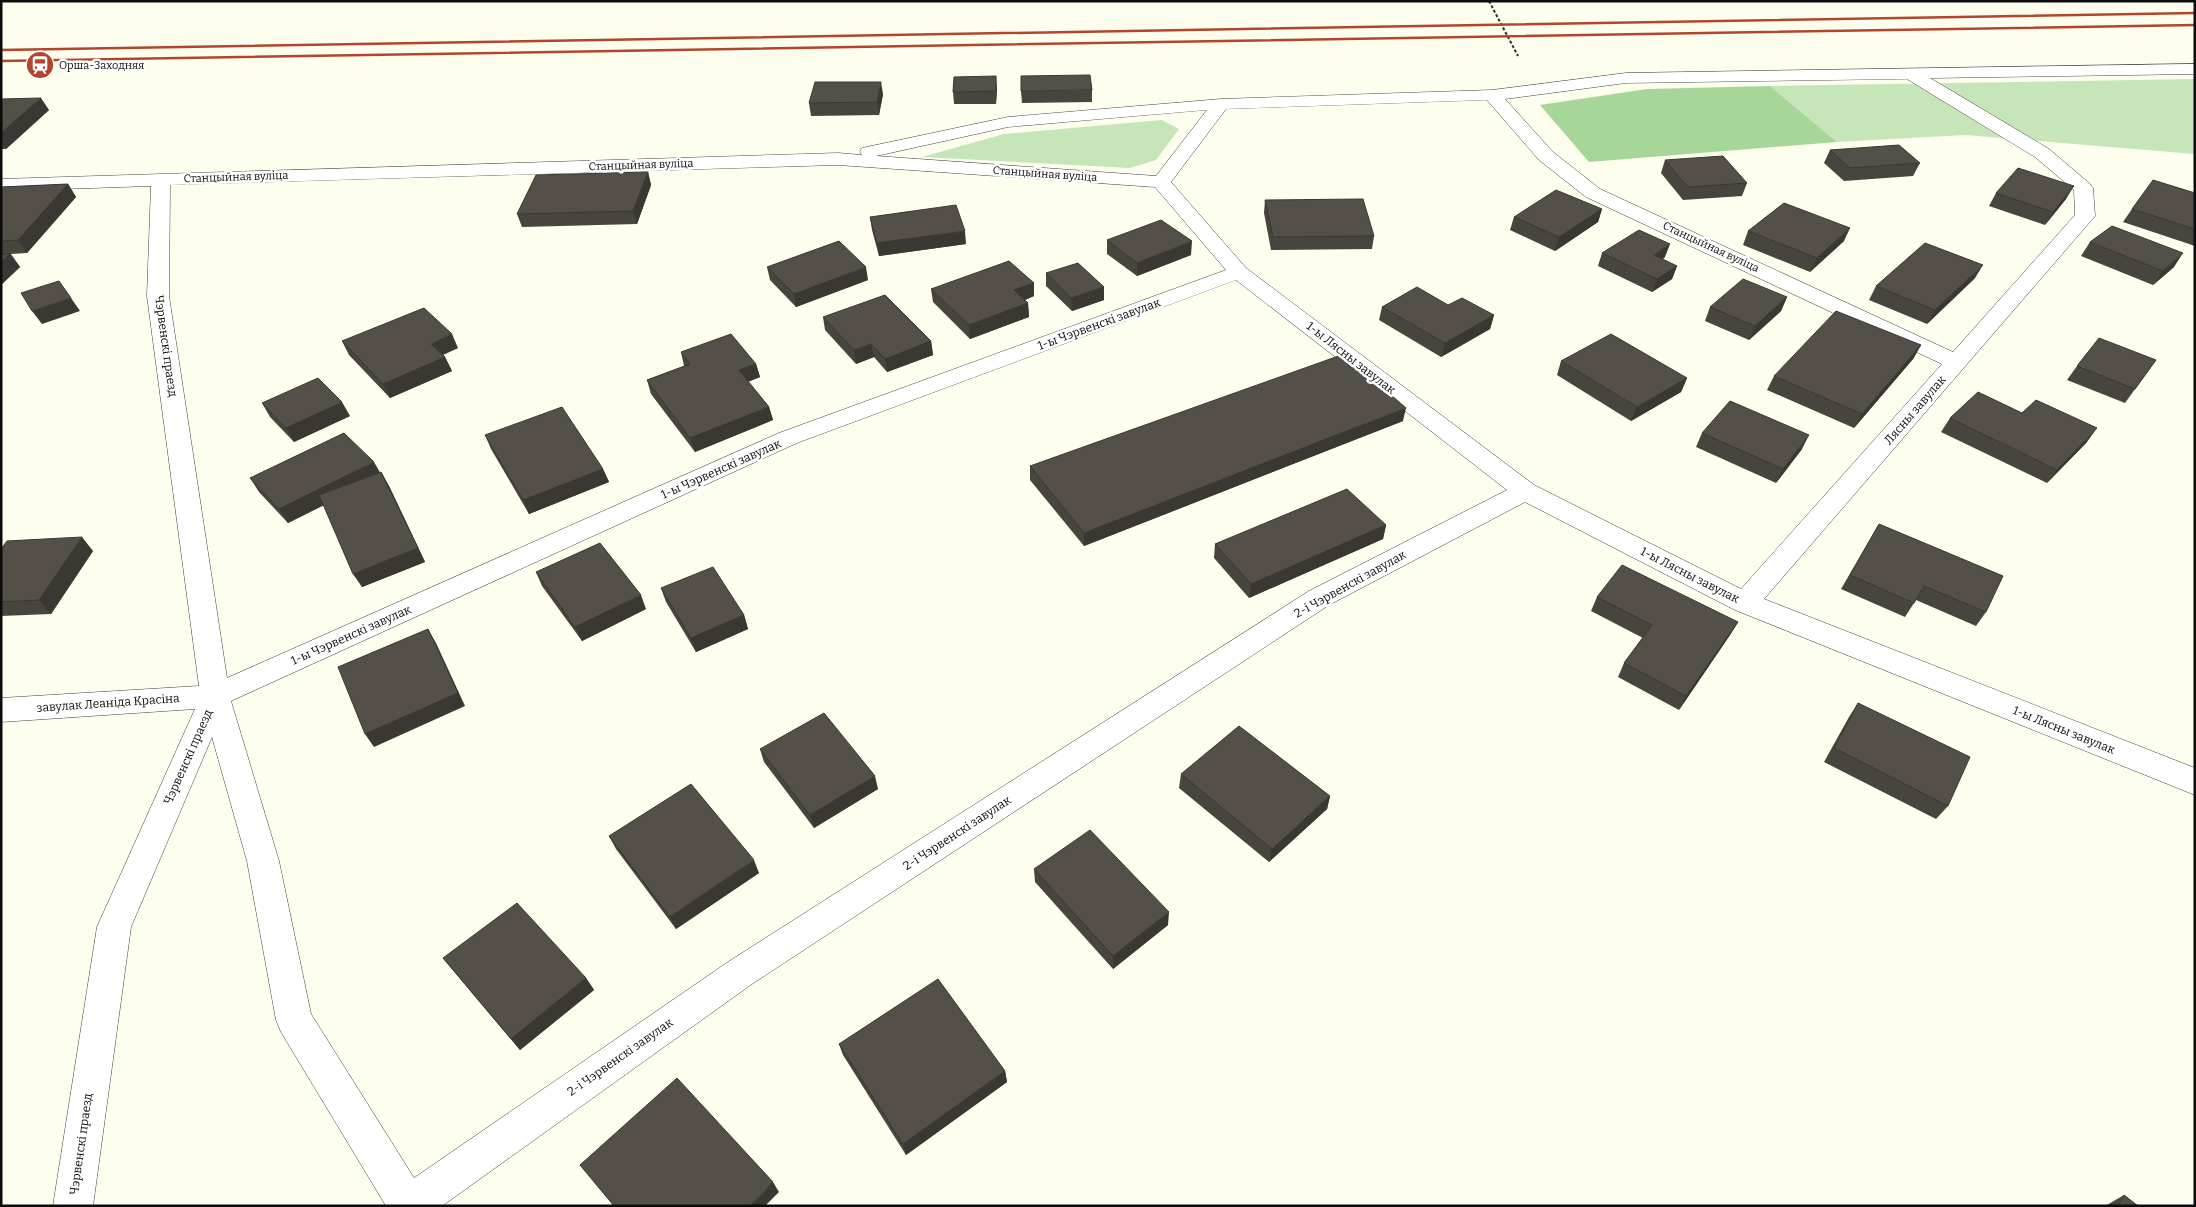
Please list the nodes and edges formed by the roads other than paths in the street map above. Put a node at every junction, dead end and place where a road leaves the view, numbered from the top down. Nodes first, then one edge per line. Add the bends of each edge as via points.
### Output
1 (2195, 69) edge
2 (1911, 74) junction
3 (1492, 95) junction
4 (1221, 104) junction
5 (838, 159) junction
6 (161, 180) junction
7 (1161, 182) junction
8 (1, 185) edge
9 (1239, 272) junction
10 (1956, 362) junction
11 (1524, 491) junction
12 (1745, 603) junction
13 (215, 696) junction
14 (1, 710) edge
15 (2195, 782) edge
16 (73, 1206) edge
17 (409, 1206) edge

1 - 2 street
2 - 3 street via 1626,78
2 - 10 street, Лясны завулак via 2042,153 2083,188 2084,216
3 - 4 street
3 - 10 street, Станцыйная вуліца via 1546,156 1593,193
4 - 5 street via 1008,122
4 - 7 street
5 - 6 street, Станцыйная вуліца
5 - 7 street, Станцыйная вуліца
6 - 8 street, Станцыйная вуліца
6 - 13 street, Чэрвенскі праезд via 158,296
7 - 9 street
9 - 11 street, 1-ы Лясны завулак
9 - 13 street, 1-ы Чэрвенскі завулак via 788,438
10 - 12 street, Лясны завулак
11 - 12 street, 1-ы Лясны завулак
11 - 17 street, 2-і Чэрвенскі завулак via 1318,598 740,973
12 - 15 street, 1-ы Лясны завулак
13 - 14 street, завулак Леаніда Красіна
13 - 16 street, Чэрвенскі праезд via 114,927
13 - 17 street via 263,861 294,1020

